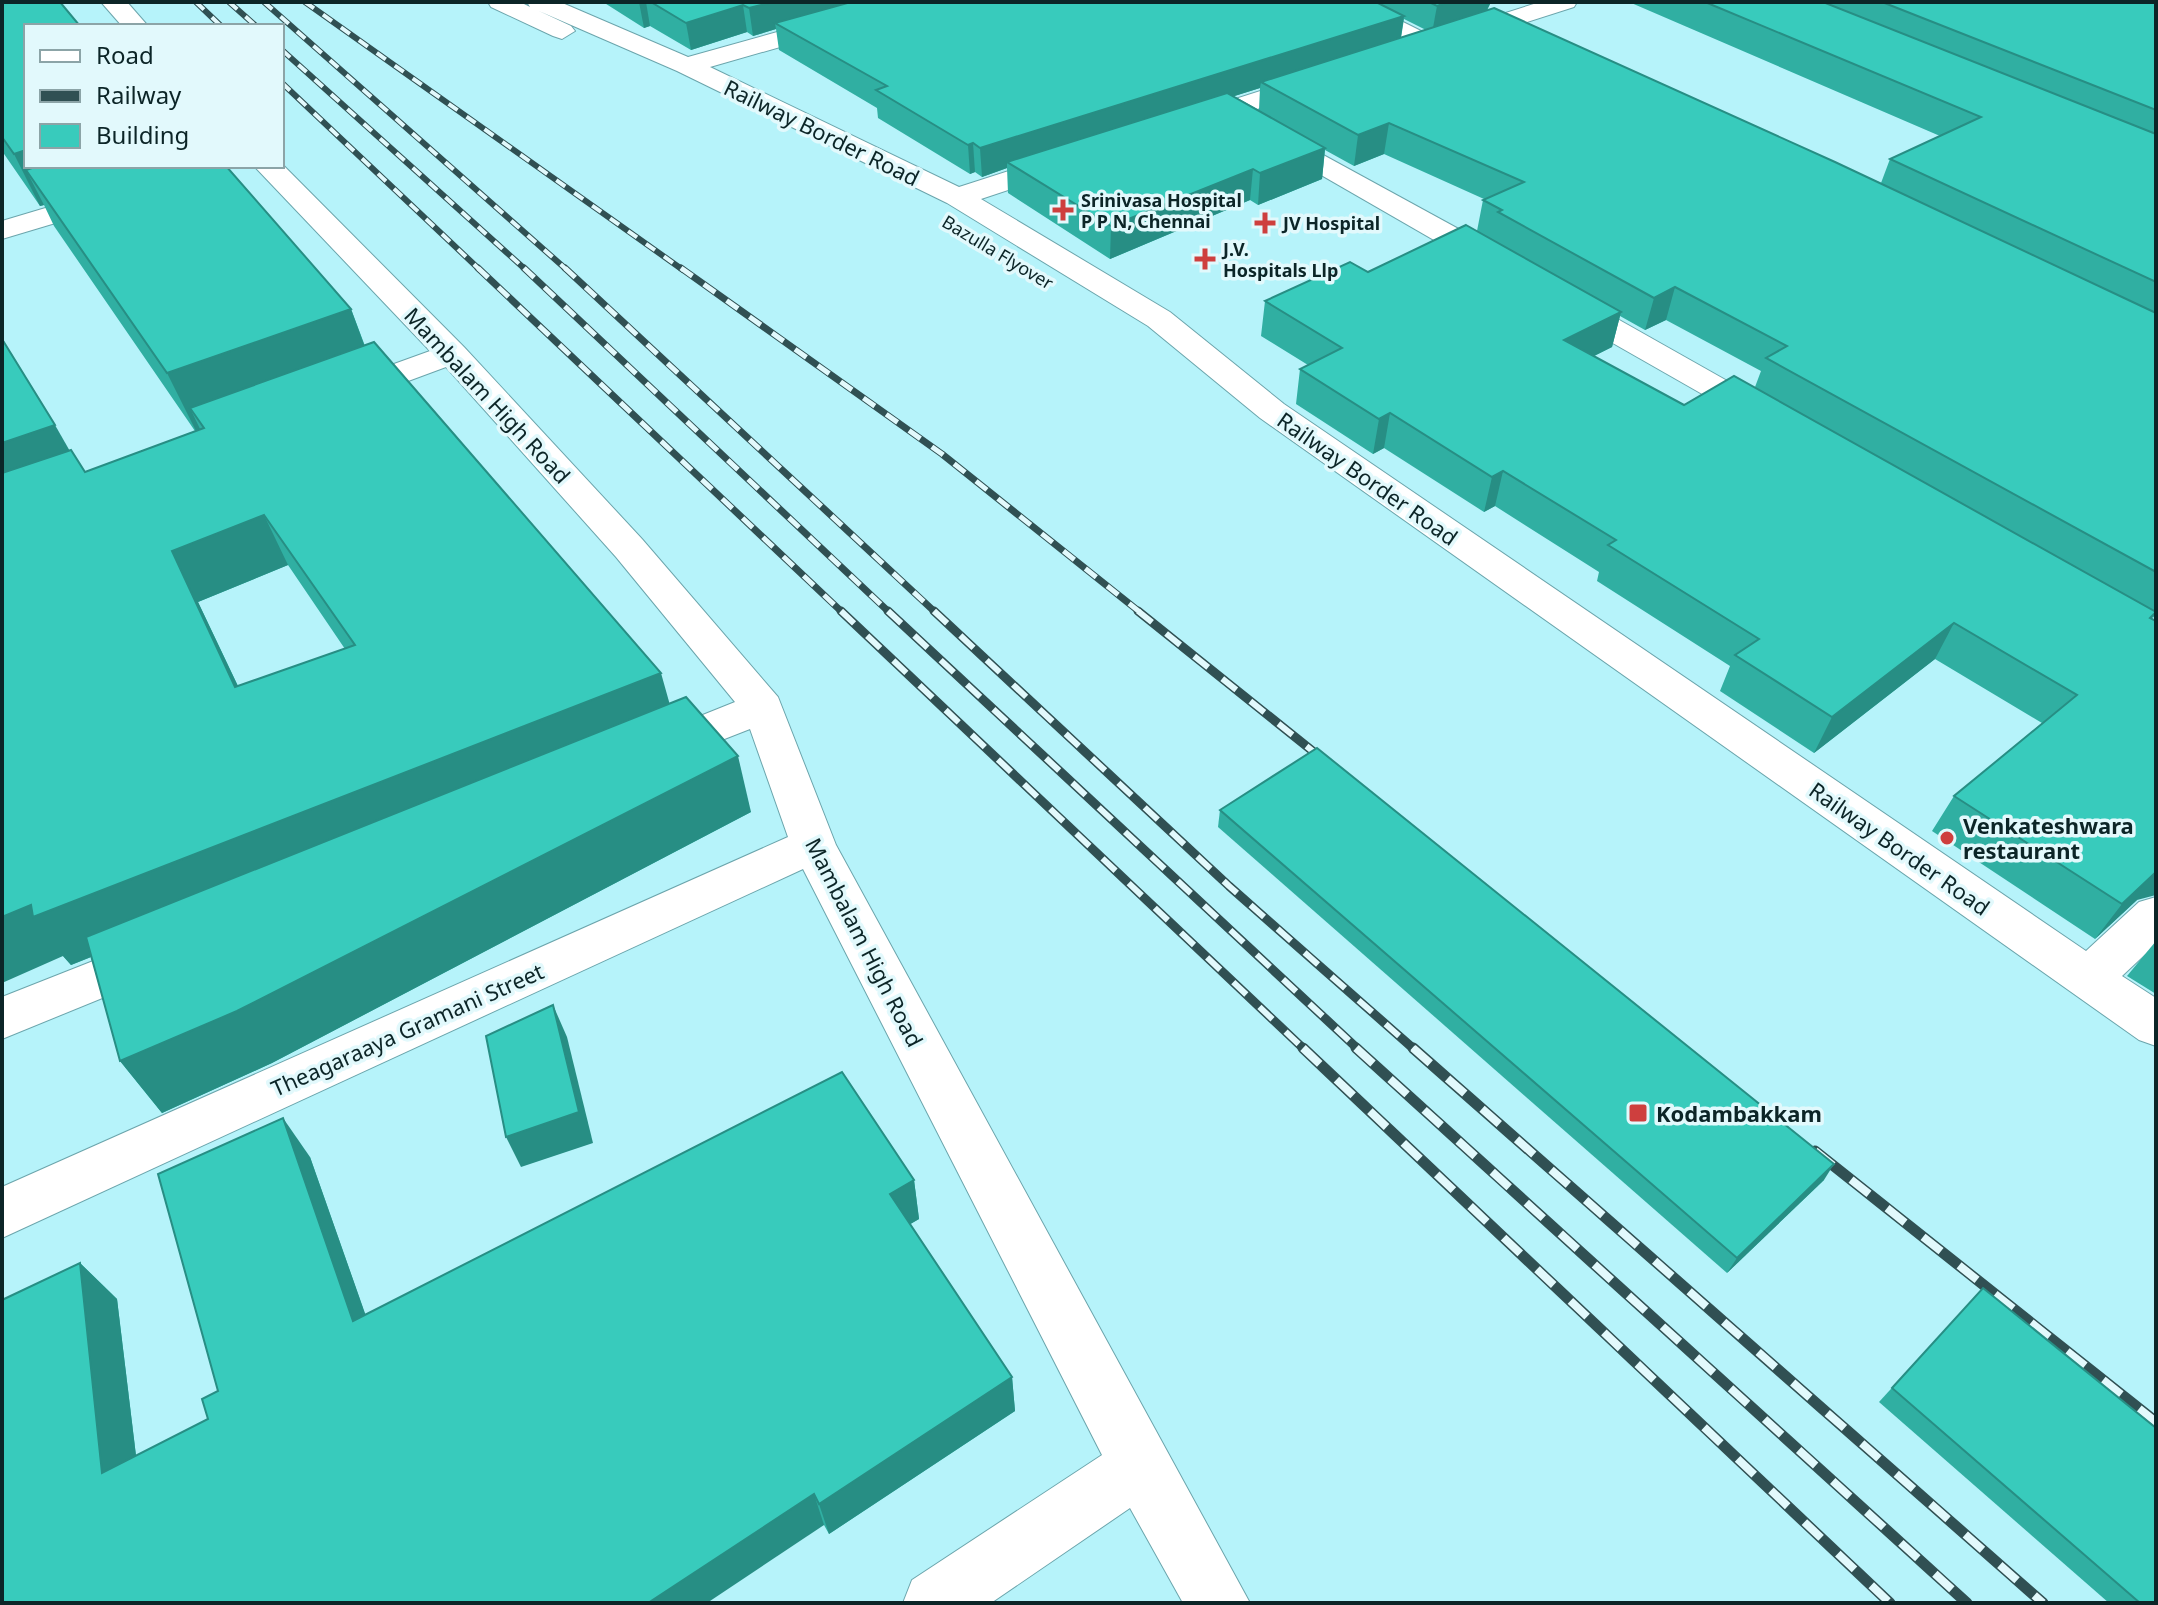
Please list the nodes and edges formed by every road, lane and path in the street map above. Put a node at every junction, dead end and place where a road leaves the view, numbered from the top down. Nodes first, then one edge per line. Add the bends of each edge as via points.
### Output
1 (113, 2) edge
2 (500, 2) edge
3 (539, 2) edge
4 (911, 2) edge
5 (1344, 2) edge
6 (1565, 2) edge
7 (1502, 23) junction
8 (134, 24) edge
9 (1530, 37) edge
10 (1428, 44) junction
11 (1400, 54) edge
12 (686, 66) junction
13 (1343, 72) edge
14 (1228, 110) junction
15 (1168, 129) edge
16 (1093, 153) edge
17 (209, 168) edge
18 (270, 168) edge
19 (957, 197) junction
20 (2, 230) edge
21 (452, 354) junction
22 (317, 404) edge
23 (1272, 411) junction
24 (1796, 434) edge
25 (763, 707) junction
26 (617, 767) edge
27 (813, 845) junction
28 (2156, 915) edge
29 (192, 940) edge
30 (2088, 978) junction
31 (2, 1018) edge
32 (2156, 1025) edge
33 (2, 1213) edge
34 (1140, 1466) junction
35 (935, 1603) edge
36 (1218, 1603) edge

1 - 8 street
2 - 23 street, Bazulla Flyover via 686,95 870,176
3 - 12 street, Railway Border Road
4 - 12 street
5 - 10 street
6 - 7 street
7 - 9 street
7 - 10 street
10 - 11 street
12 - 19 street, Railway Border Road
13 - 14 street
14 - 15 street
14 - 24 street
16 - 19 street
17 - 20 street
18 - 21 street, Mambalam High Road
19 - 23 street, Railway Border Road via 1159,319
21 - 22 street
21 - 25 street, Mambalam High Road via 629,548
23 - 30 street, Railway Border Road
25 - 26 street
25 - 27 street, Mambalam High Road
27 - 33 street, Theagaraaya Gramani Street
27 - 34 street, Mambalam High Road
28 - 30 street
29 - 31 street
30 - 32 street, Railway Border Road
34 - 35 street
34 - 36 street, Mambalam High Road

